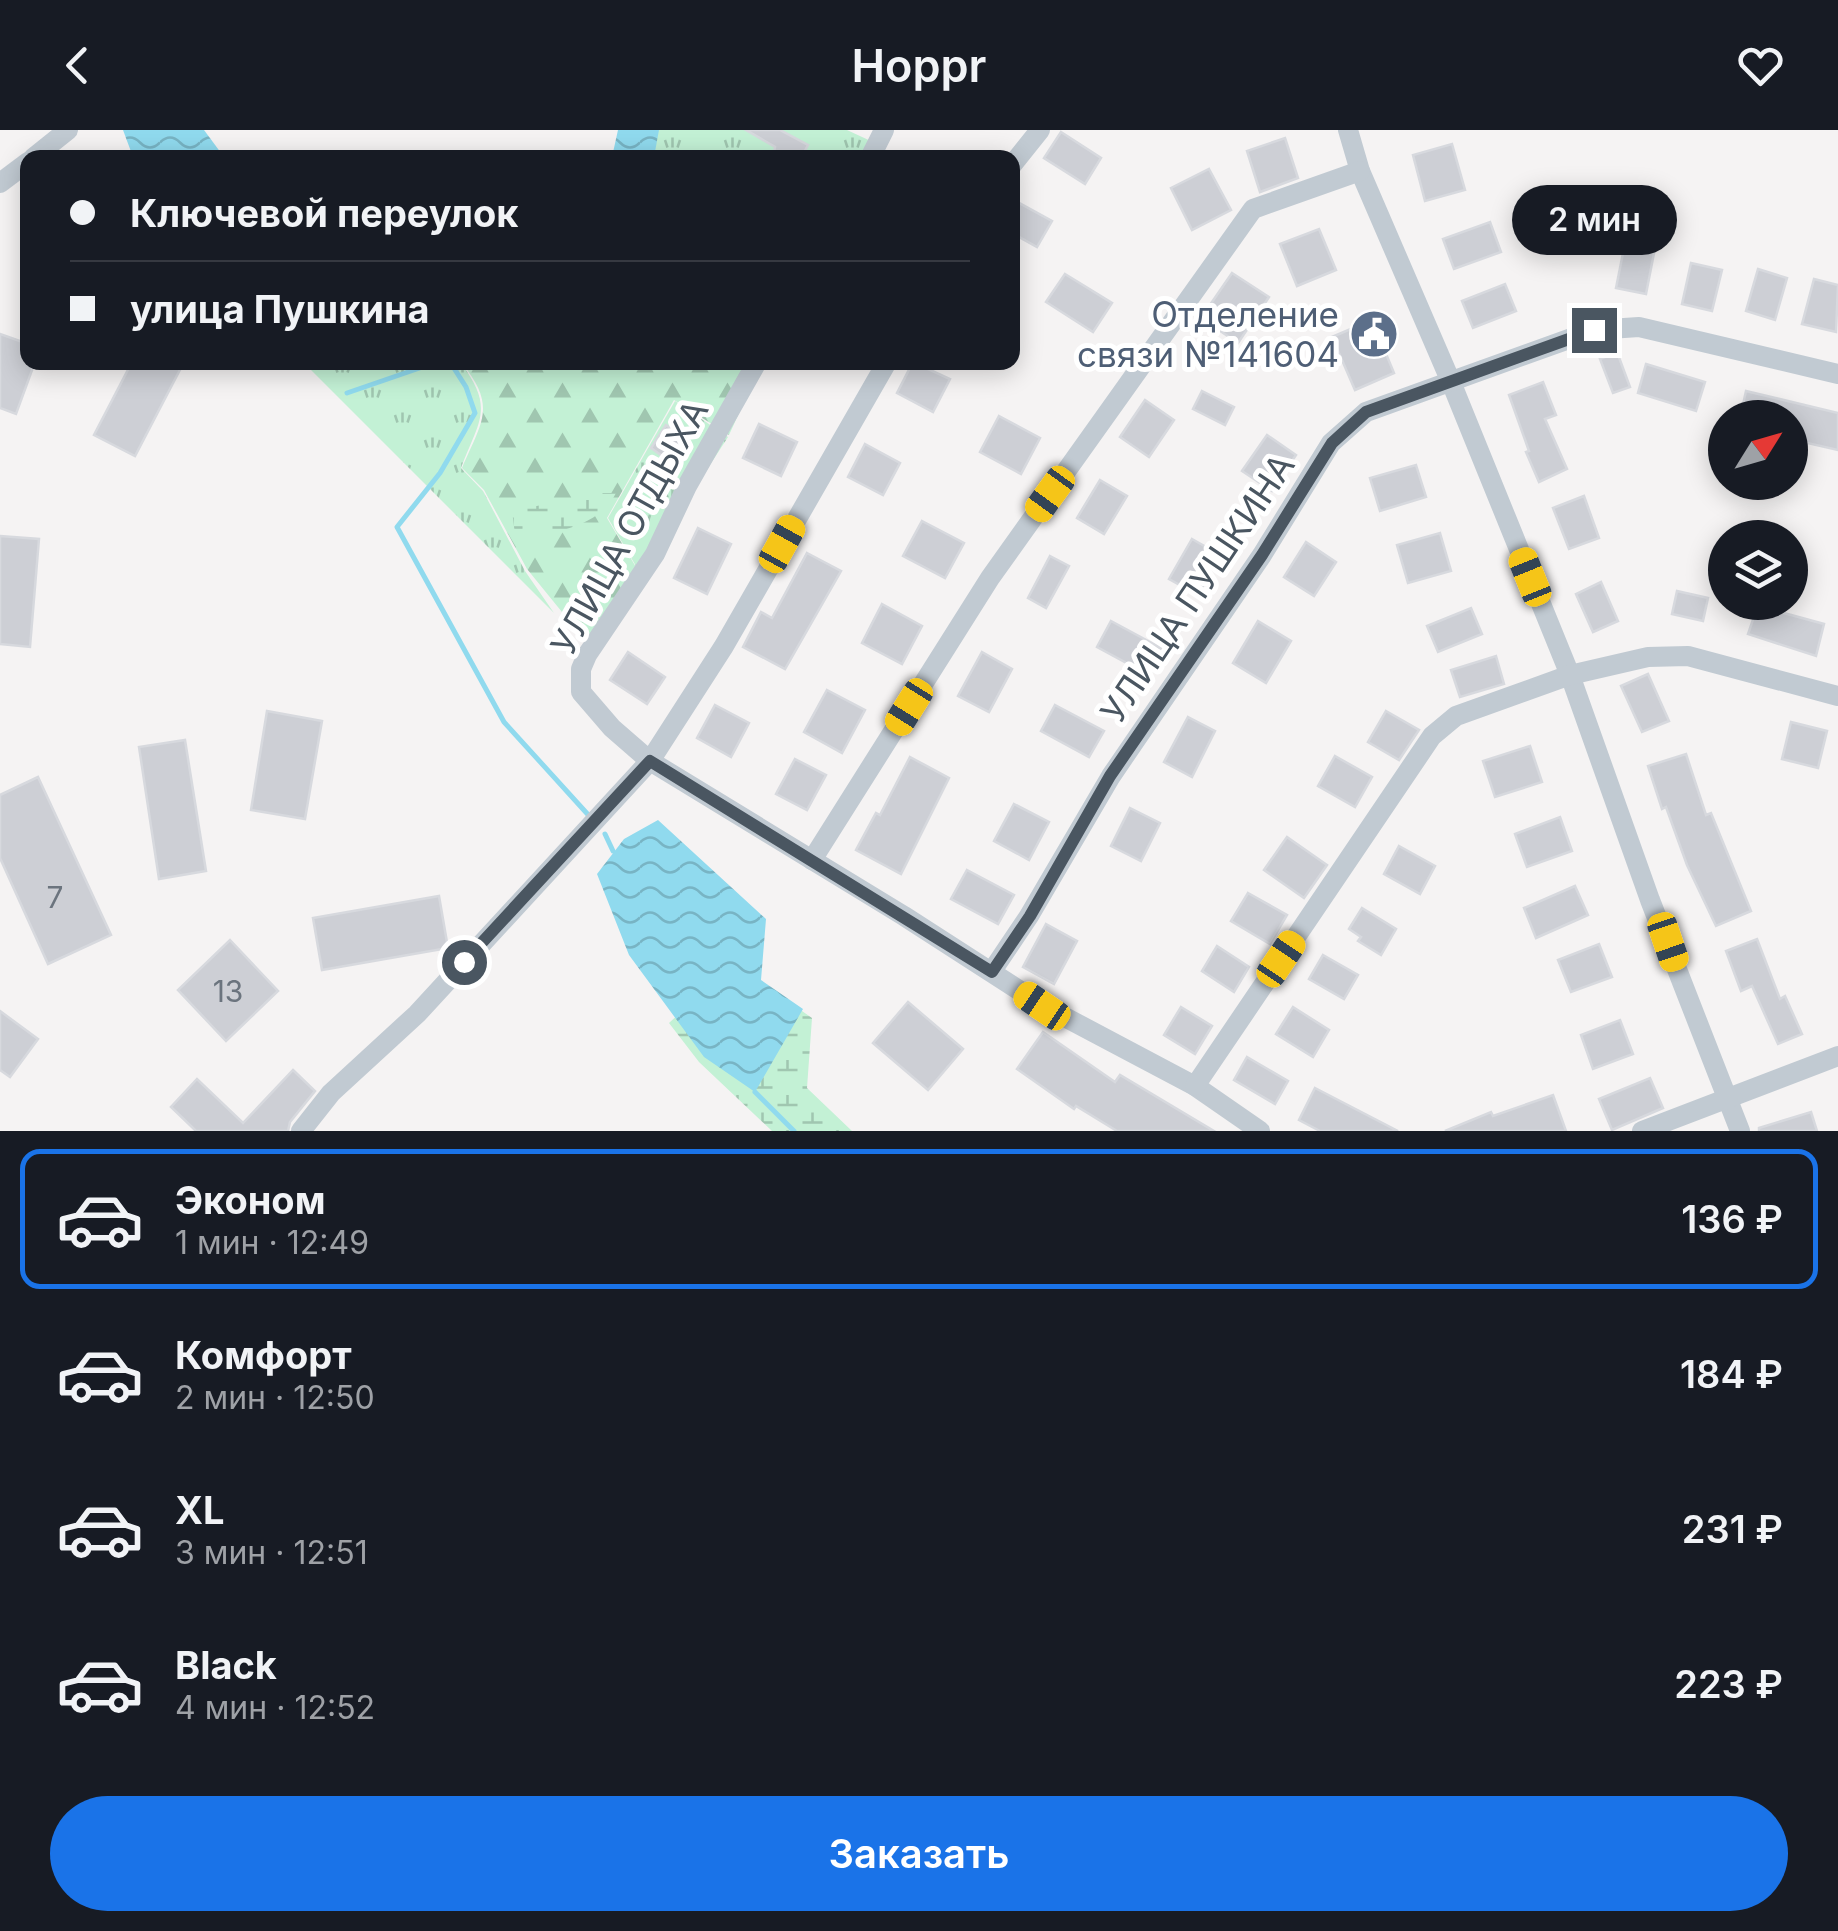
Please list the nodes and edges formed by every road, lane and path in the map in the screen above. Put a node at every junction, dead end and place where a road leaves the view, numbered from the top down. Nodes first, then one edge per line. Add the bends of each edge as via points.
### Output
1 (68, 130) edge
2 (1040, 130) edge
3 (1348, 130) edge
4 (43, 150) edge
5 (1020, 155) edge
6 (20, 168) edge
7 (1360, 172) junction
8 (0, 184) edge
9 (752, 370) edge
10 (882, 370) edge
11 (1838, 374) edge
12 (1451, 382) junction
13 (1570, 675) junction
14 (1838, 696) edge
15 (650, 761) junction
16 (812, 860) junction
17 (992, 972) junction
18 (1838, 1056) edge
19 (1195, 1086) junction
20 (1726, 1098) junction
21 (301, 1131) edge
22 (1260, 1131) edge
23 (1642, 1131) edge
24 (1740, 1131) edge

1 - 4 street
2 - 5 street
3 - 7 street
6 - 8 street
7 - 12 street
7 - 16 street via 1252,210 990,578
9 - 15 street, УЛИЦА ОТДЫХА via 655,554 580,669 582,692
10 - 15 street
11 - 12 street, УЛИЦА ПУШКИНА via 1639,327 1594,330
12 - 13 street
12 - 17 street, УЛИЦА ПУШКИНА via 1366,412 1332,443 1110,776
13 - 14 street via 1688,656
13 - 19 street via 1456,716 1432,736
13 - 20 street
15 - 16 street, УЛИЦА ОТДЫХА
15 - 21 street
16 - 17 street, УЛИЦА ОТДЫХА
17 - 19 street, УЛИЦА ОТДЫХА via 1076,1026
18 - 20 street
19 - 22 street, УЛИЦА ОТДЫХА
20 - 23 street
20 - 24 street

